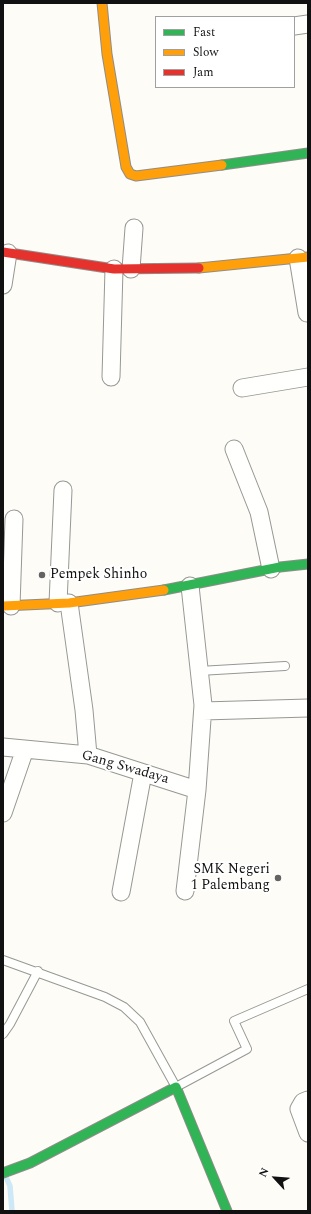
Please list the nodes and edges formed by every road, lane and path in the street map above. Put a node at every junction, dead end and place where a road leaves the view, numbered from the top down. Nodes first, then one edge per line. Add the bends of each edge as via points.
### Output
1 (102, 3) edge
2 (308, 24) edge
3 (295, 26) edge
4 (308, 153) edge
5 (134, 228) dead end
6 (6, 253) edge
7 (303, 257) edge
8 (122, 269) junction
9 (3, 285) edge
10 (307, 313) dead end
11 (111, 377) dead end
12 (308, 377) edge
13 (242, 388) dead end
14 (234, 449) dead end
15 (63, 490) dead end
16 (14, 519) dead end
17 (308, 564) edge
18 (271, 569) junction
19 (190, 586) junction
20 (64, 603) junction
21 (7, 606) edge
22 (285, 666) dead end
23 (199, 671) junction
24 (308, 708) edge
25 (203, 711) junction
26 (3, 747) edge
27 (25, 749) junction
28 (88, 755) junction
29 (143, 772) junction
30 (197, 790) junction
31 (3, 814) edge
32 (185, 891) dead end
33 (121, 892) dead end
34 (3, 960) edge
35 (38, 971) junction
36 (308, 989) edge
37 (3, 1034) edge
38 (176, 1087) junction
39 (308, 1100) edge
40 (308, 1133) edge
41 (3, 1173) edge
42 (227, 1211) edge

1 - 4 street via 107,54 126,167 130,174 136,176
2 - 3 street
5 - 8 street
6 - 8 street
6 - 9 street
7 - 8 street via 210,268
7 - 10 street
8 - 11 street
12 - 13 street
14 - 18 street via 259,512
15 - 20 street
16 - 21 street
17 - 18 street
18 - 19 street
19 - 20 street
19 - 23 street
20 - 21 street
20 - 28 street via 84,710
22 - 23 lane
23 - 25 street
24 - 25 street
25 - 30 street
26 - 27 street, Gang Swadaya
27 - 28 street, Gang Swadaya
27 - 31 street
28 - 29 street, Gang Swadaya
29 - 30 street, Gang Swadaya
29 - 33 street
30 - 32 street
34 - 35 lane
35 - 37 lane
35 - 38 lane via 124,1007 140,1022
36 - 38 lane via 234,1021 247,1049
38 - 41 street
38 - 42 street
39 - 40 street via 303,1102 300,1110

